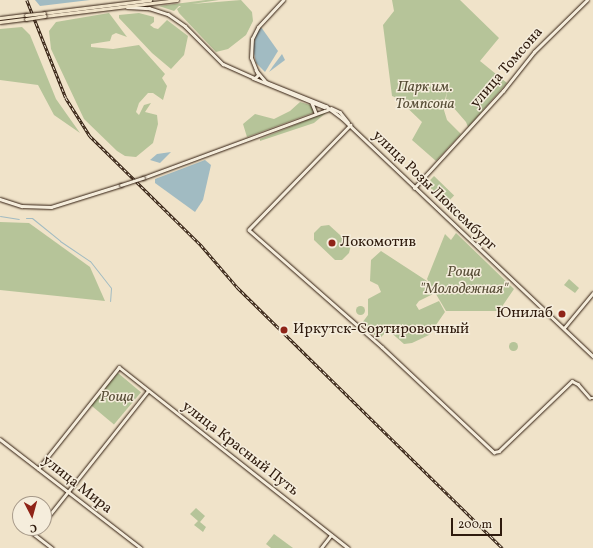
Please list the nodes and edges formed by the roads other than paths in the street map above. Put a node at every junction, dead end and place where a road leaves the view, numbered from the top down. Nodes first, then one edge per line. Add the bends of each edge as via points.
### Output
1 (150, 0) edge
2 (177, 0) edge
3 (283, 0) edge
4 (587, 0) edge
5 (117, 7) junction
6 (44, 15) junction
7 (26, 17) junction
8 (0, 18) edge
9 (0, 22) edge
10 (256, 70) junction
11 (251, 77) junction
12 (273, 86) junction
13 (300, 96) junction
14 (312, 103) junction
15 (330, 108) junction
16 (316, 114) junction
17 (351, 126) junction
18 (414, 188) junction
19 (0, 199) edge
20 (593, 293) edge
21 (564, 328) junction
22 (593, 356) edge
23 (148, 390) junction
24 (593, 398) edge
25 (0, 439) edge
26 (38, 469) junction
27 (68, 491) junction
28 (52, 512) edge
29 (331, 535) junction
30 (37, 536) edge
31 (52, 548) edge
32 (141, 548) edge
33 (320, 548) edge
34 (348, 548) edge

1 - 6 main road
2 - 5 main road
3 - 10 street via 258,27 252,39 250,52
4 - 18 street, улица Томсона via 534,52 494,101
5 - 6 main road
5 - 11 street, улица Розы Люксембург via 150,8 168,14 185,26 223,64
6 - 7 main road, bridge
7 - 8 main road
7 - 9 main road
10 - 11 street via 257,77
10 - 12 street, улица Розы Люксембург via 264,81
11 - 12 street, улица Розы Люксембург
12 - 13 street, улица Розы Люксембург
13 - 14 street, улица Розы Люксембург
13 - 15 street, улица Розы Люксембург
14 - 15 street, улица Розы Люксембург
14 - 16 street
15 - 16 street
15 - 17 street, улица Розы Люксембург
16 - 19 street, bridge via 143,178 51,207 22,206
17 - 18 street, улица Розы Люксембург
17 - 24 street via 249,230 497,453 572,381
18 - 21 street, улица Розы Люксембург
20 - 21 street
21 - 22 street, улица Розы Люксембург
23 - 26 street, улица Красный Путь via 119,367
23 - 27 street
23 - 29 street, улица Красный Путь
25 - 26 street, улица Мира
26 - 27 street, улица Мира
27 - 28 street
27 - 32 street, улица Мира
29 - 33 street
29 - 34 street, улица Красный Путь
30 - 31 street

